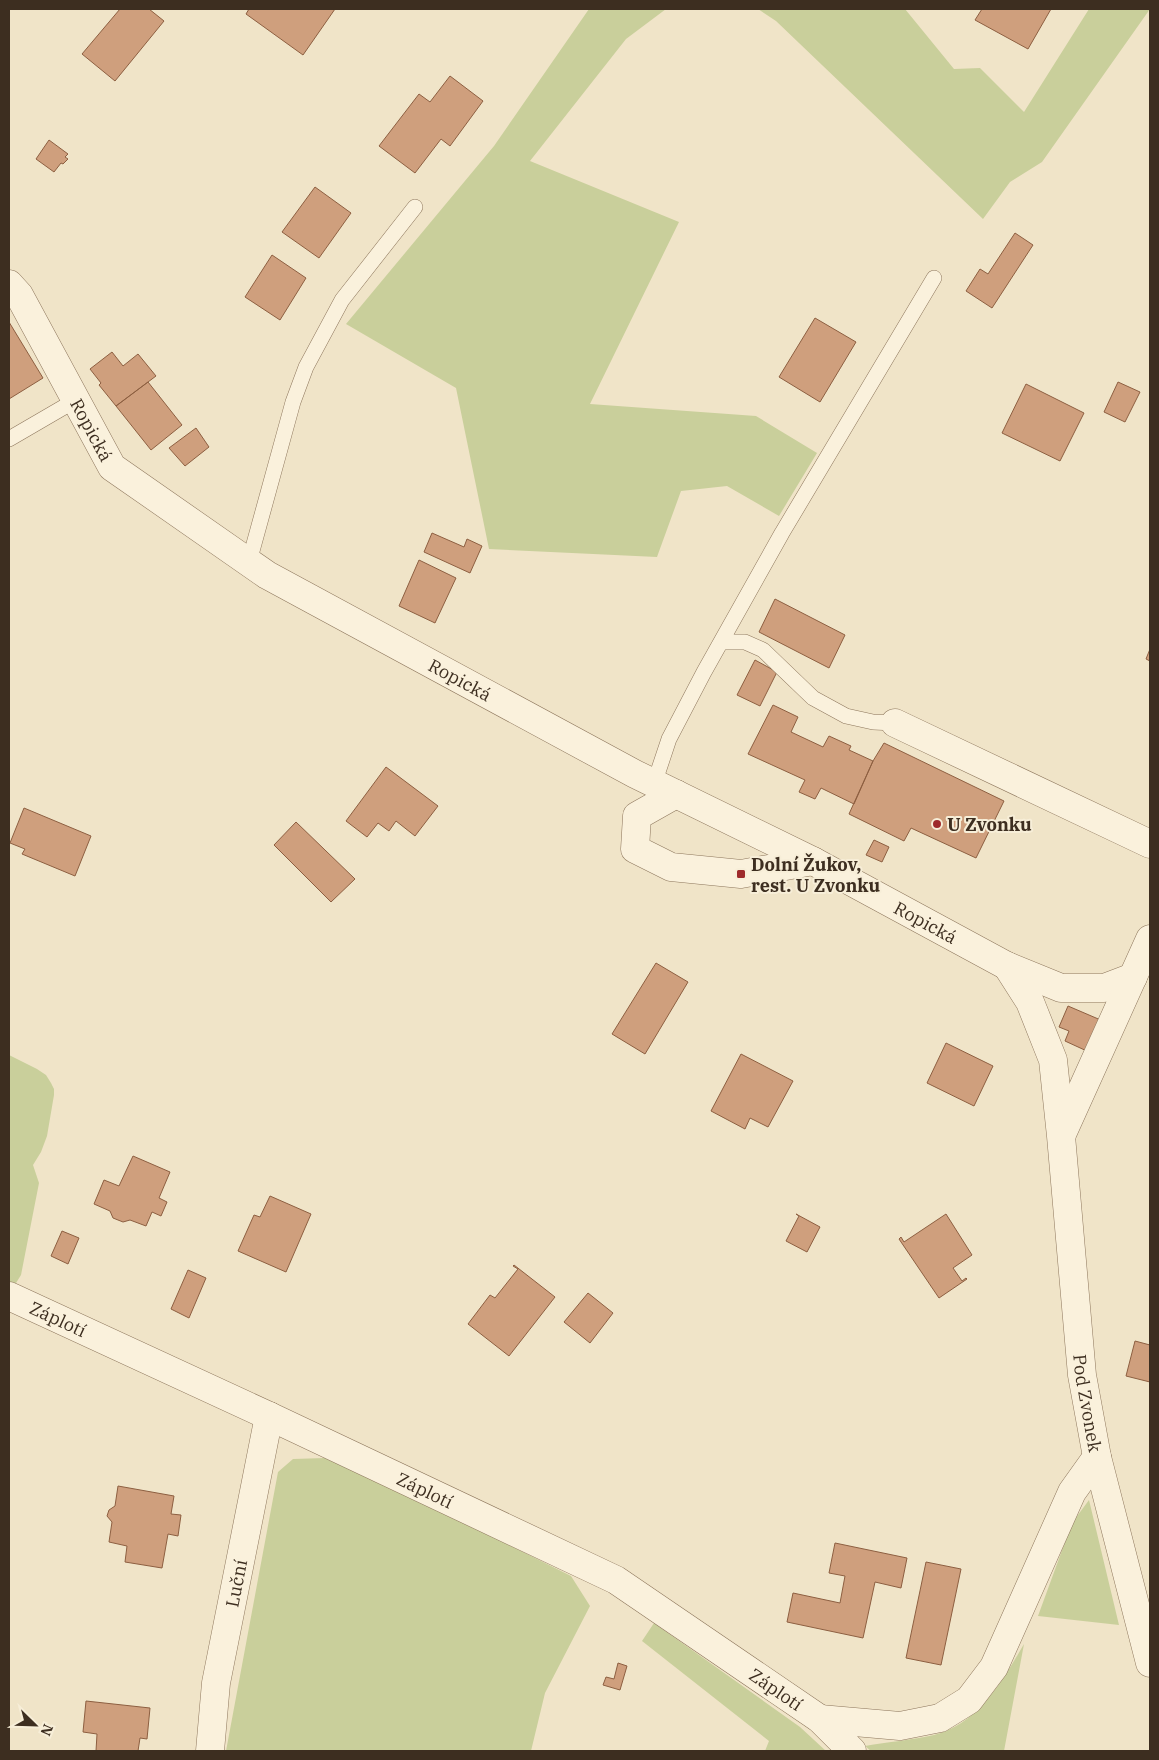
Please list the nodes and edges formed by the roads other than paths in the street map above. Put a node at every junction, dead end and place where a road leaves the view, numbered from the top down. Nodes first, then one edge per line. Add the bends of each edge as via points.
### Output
1 (414, 207) dead end
2 (934, 278) dead end
3 (9, 284) edge
4 (76, 400) junction
5 (9, 440) edge
6 (249, 562) junction
7 (721, 642) junction
8 (895, 723) joint
9 (665, 789) junction
10 (1150, 844) edge
11 (813, 861) junction
12 (1150, 939) edge
13 (1007, 966) junction
14 (1133, 977) junction
15 (1061, 1136) junction
16 (9, 1296) edge
17 (269, 1416) junction
18 (1097, 1457) junction
19 (1150, 1663) edge
20 (820, 1720) junction
21 (210, 1751) edge
22 (852, 1751) edge

1 - 6 lane via 342,300 306,367 293,402
2 - 7 lane via 782,532
3 - 4 street, Ropická via 19,295
4 - 5 lane
4 - 6 street, Ropická via 112,467
6 - 9 street, Ropická via 267,575
7 - 8 lane via 744,642 763,650 813,698 846,716
7 - 9 lane via 669,739
8 - 10 street
9 - 11 street, Ropická
9 - 11 street via 637,816 635,849 671,867 741,874
11 - 13 street, Ropická
12 - 14 street, Pod Zvonek
13 - 14 street via 1061,988 1104,988
13 - 15 street, Pod Zvonek via 1030,1002 1053,1060
14 - 15 street, Pod Zvonek
15 - 18 street, Pod Zvonek via 1082,1375
16 - 17 street, Záplotí
17 - 20 street, Záplotí via 616,1580
17 - 21 street, Luční via 216,1683
18 - 19 street, Pod Zvonek
18 - 20 street, Záplotí via 1072,1492 994,1667 968,1700 940,1718 900,1726
20 - 22 street, Záplotí

